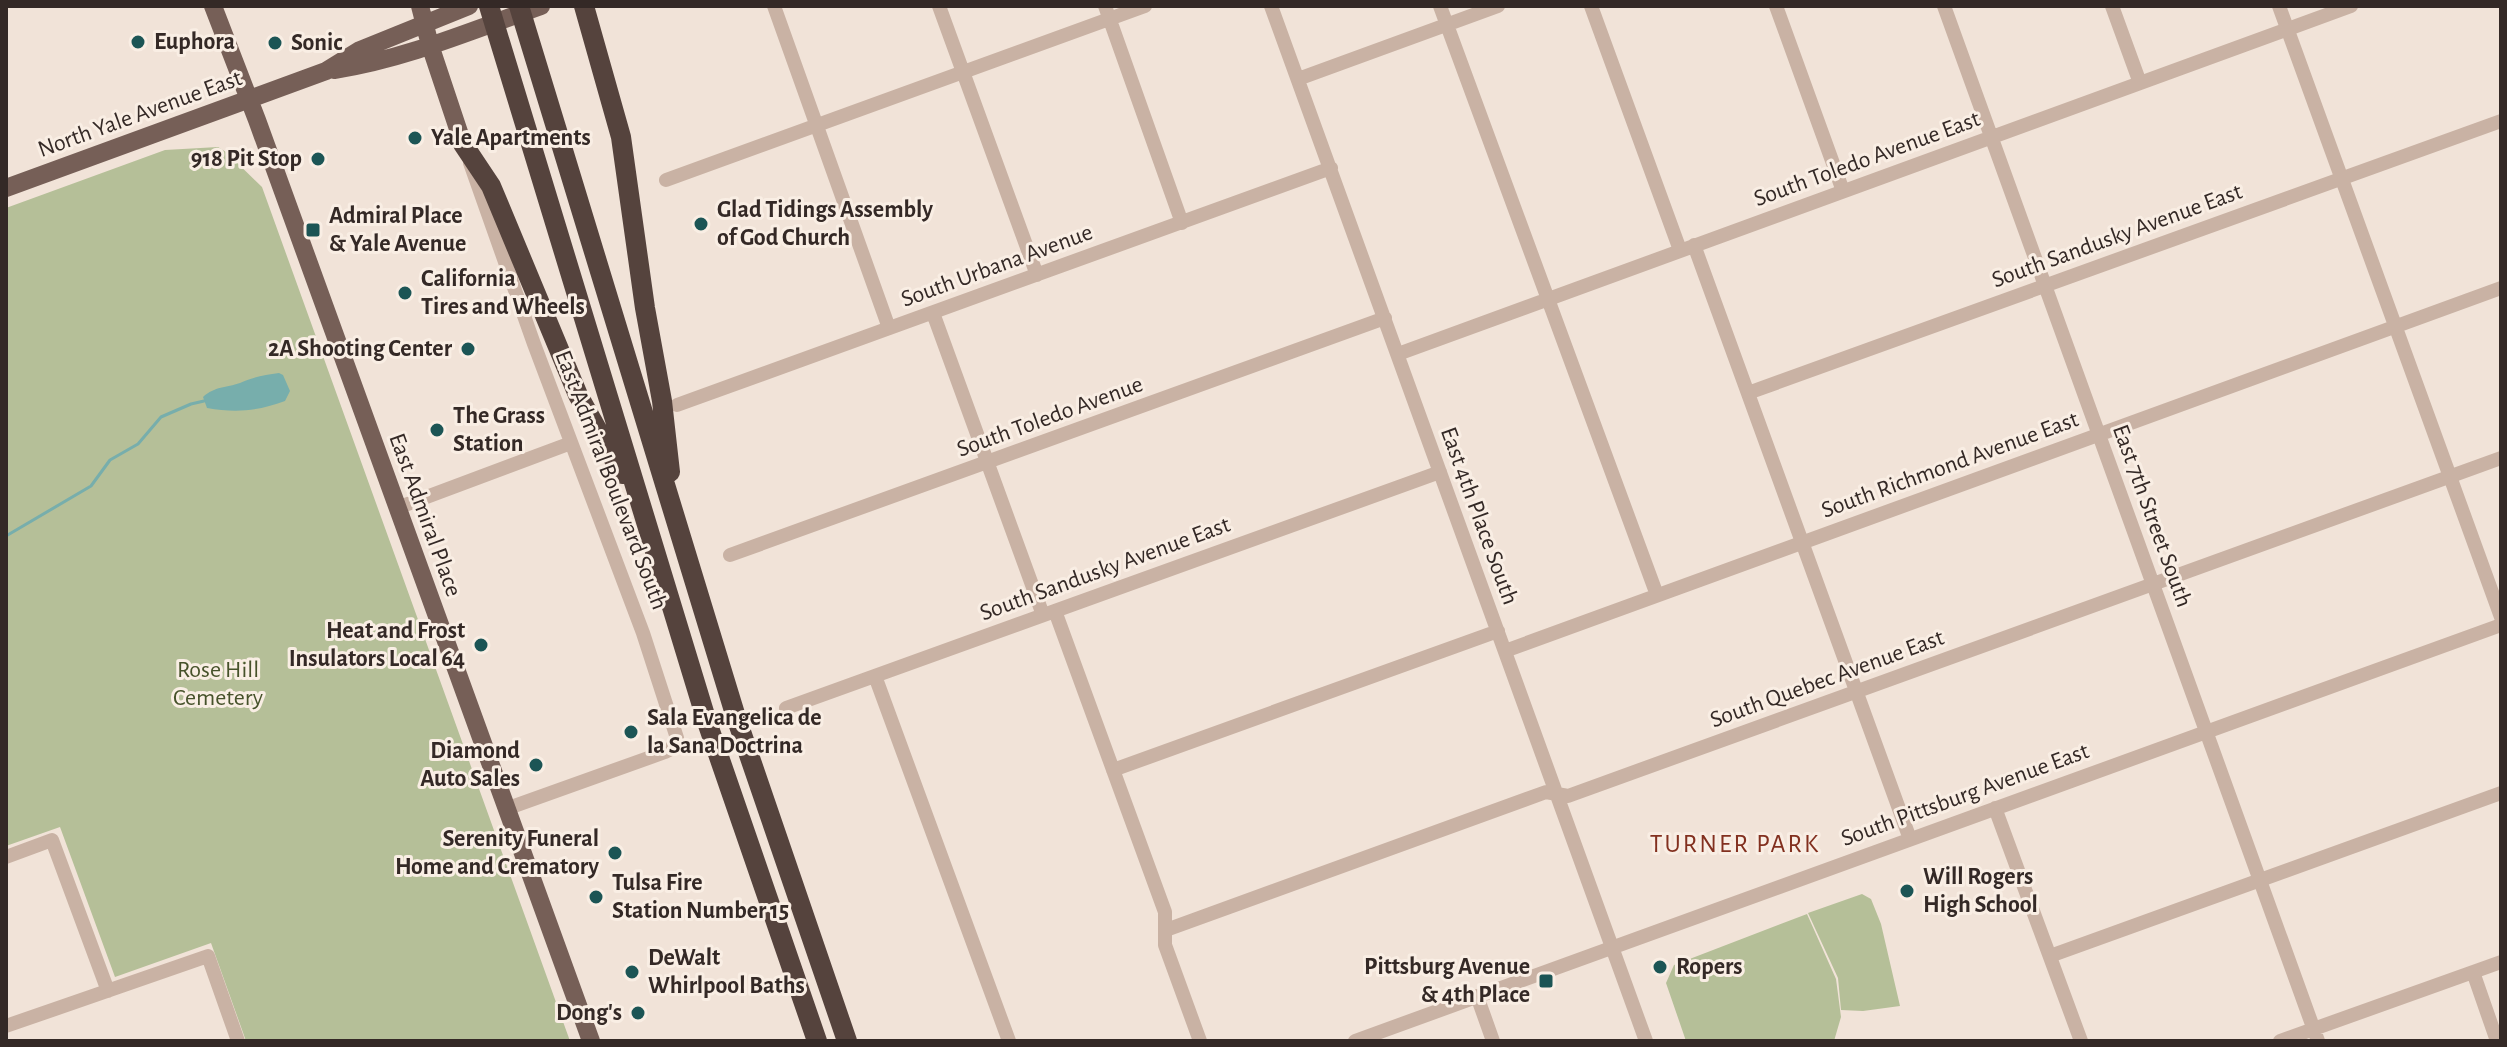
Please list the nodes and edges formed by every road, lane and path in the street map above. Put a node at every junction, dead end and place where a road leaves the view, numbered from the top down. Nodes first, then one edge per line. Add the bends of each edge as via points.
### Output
1 (213, 6) edge
2 (469, 6) edge
3 (489, 6) edge
4 (519, 6) edge
5 (541, 6) edge
6 (584, 6) edge
7 (774, 6) edge
8 (939, 6) edge
9 (1145, 6) edge
10 (1271, 6) edge
11 (1440, 6) edge
12 (1498, 6) edge
13 (1591, 6) edge
14 (1776, 6) edge
15 (1944, 6) edge
16 (2112, 6) edge
17 (2279, 6) edge
18 (2351, 6) edge
19 (1107, 12) edge
20 (422, 14) edge
21 (1446, 25) junction
22 (2287, 29) junction
23 (430, 45) junction
24 (326, 71) junction
25 (962, 72) junction
26 (1298, 79) junction
27 (2140, 83) junction
28 (249, 100) junction
29 (2501, 121) edge
30 (817, 124) junction
31 (1992, 137) junction
32 (463, 144) junction
33 (1331, 168) junction
34 (2342, 177) junction
35 (666, 180) dead end
36 (6, 188) edge
37 (1843, 191) junction
38 (1182, 223) junction
39 (1687, 247) junction
40 (1037, 275) junction
41 (2045, 285) junction
42 (2501, 288) edge
43 (1547, 299) junction
44 (933, 313) junction
45 (1385, 318) junction
46 (2396, 326) junction
47 (889, 328) junction
48 (1398, 354) junction
49 (1748, 393) junction
50 (677, 405) dead end
51 (2099, 434) junction
52 (571, 443) junction
53 (2501, 458) edge
54 (987, 463) junction
55 (1440, 472) junction
56 (2450, 476) junction
57 (397, 508) junction
58 (641, 509) junction
59 (675, 520) junction
60 (1802, 542) junction
61 (730, 555) dead end
62 (2153, 583) junction
63 (1657, 595) junction
64 (1049, 613) junction
65 (2501, 617) edge
66 (2501, 625) edge
67 (1498, 631) junction
68 (1505, 651) junction
69 (875, 676) junction
70 (1856, 692) junction
71 (786, 708) dead end
72 (2206, 732) junction
73 (1113, 770) junction
74 (2501, 793) edge
75 (1557, 794) junction
76 (1995, 808) junction
77 (506, 809) junction
78 (1910, 839) junction
79 (6, 857) edge
80 (2260, 880) junction
81 (1166, 930) junction
82 (1612, 947) junction
83 (2050, 956) junction
84 (2501, 962) edge
85 (2473, 972) junction
86 (108, 991) junction
87 (1477, 996) junction
88 (6, 1026) edge
89 (2316, 1035) edge
90 (238, 1041) edge
91 (591, 1041) edge
92 (817, 1041) edge
93 (847, 1041) edge
94 (1009, 1041) edge
95 (1200, 1041) edge
96 (1355, 1041) edge
97 (1493, 1041) edge
98 (1646, 1041) edge
99 (2081, 1041) edge
100 (2280, 1041) edge
101 (2497, 1041) edge

1 - 28 main road, East Admiral Place
2 - 20 main road via 446,14
3 - 58 highway
4 - 59 highway
5 - 23 main road
6 - 59 highway via 621,137
7 - 30 street
8 - 25 street
9 - 19 street
10 - 26 street, East 4th Place South
11 - 21 street
12 - 21 street
13 - 39 street
14 - 37 street
15 - 31 street, East 7th Street South
16 - 27 street
17 - 22 street
18 - 22 street, South Toledo Avenue East
19 - 25 street
19 - 38 street
20 - 23 main road, East Admiral Boulevard South
20 - 24 main road
21 - 26 street
21 - 43 street
22 - 27 street, South Toledo Avenue East
22 - 34 street
23 - 24 main road
23 - 32 main road, East Admiral Boulevard South
24 - 28 main road, North Yale Avenue East
25 - 30 street
25 - 40 street
26 - 33 street, East 4th Place South
27 - 31 street, South Toledo Avenue East
28 - 36 main road, North Yale Avenue East
28 - 57 main road, East Admiral Place
29 - 34 street, South Sandusky Avenue East
30 - 35 street
30 - 47 street
31 - 37 street, South Toledo Avenue East
31 - 41 street, East 7th Street South
32 - 52 street, East Admiral Boulevard South
32 - 58 highway via 491,186 578,395
33 - 38 street, South Urbana Avenue
33 - 45 street, East 4th Place South
34 - 41 street, South Sandusky Avenue East
34 - 46 street
37 - 39 street, South Toledo Avenue East
38 - 40 street, South Urbana Avenue
39 - 43 street, South Toledo Avenue East
39 - 49 street
40 - 44 street, South Urbana Avenue
41 - 49 street, South Sandusky Avenue East
41 - 51 street, East 7th Street South
42 - 46 street, South Richmond Avenue East
43 - 48 street, South Toledo Avenue East
43 - 63 street
44 - 47 street, South Urbana Avenue
44 - 54 street
45 - 48 street, East 4th Place South
45 - 54 street, South Toledo Avenue
46 - 51 street, South Richmond Avenue East
46 - 56 street
47 - 50 street, South Urbana Avenue
48 - 55 street, East 4th Place South
49 - 60 street
51 - 60 street, South Richmond Avenue East
51 - 62 street, East 7th Street South
52 - 57 street
52 - 77 street, East Admiral Boulevard South via 643,633 676,744
53 - 56 street, South Quebec Avenue East
54 - 61 street, South Toledo Avenue
54 - 64 street
55 - 64 street, South Sandusky Avenue East
55 - 67 street, East 4th Place South
56 - 62 street, South Quebec Avenue East
56 - 65 street
57 - 77 main road, East Admiral Place
58 - 92 highway via 707,722
59 - 93 highway
60 - 63 street, South Richmond Avenue East
60 - 70 street
62 - 70 street, South Quebec Avenue East
62 - 72 street, East 7th Street South
63 - 68 street, South Richmond Avenue East
64 - 69 street, South Sandusky Avenue East
64 - 73 street
66 - 72 street, South Pittsburg Avenue East
67 - 68 street, East 4th Place South
67 - 73 street
68 - 75 street, East 4th Place South
69 - 71 street, South Sandusky Avenue East
69 - 94 street
70 - 75 street, South Quebec Avenue East via 1568,796
70 - 78 street
72 - 76 street, South Pittsburg Avenue East
72 - 80 street, East 7th Street South
73 - 81 street via 1165,912
74 - 80 street
75 - 81 street, South Quebec Avenue East via 1546,792
75 - 82 street, East 4th Place South
76 - 78 street, South Pittsburg Avenue East
76 - 83 street
77 - 91 main road, East Admiral Place
78 - 82 street, South Pittsburg Avenue East
79 - 86 street via 52,840
80 - 83 street
80 - 89 street, East 7th Street South
81 - 95 street via 1165,945
82 - 87 street, South Pittsburg Avenue East
82 - 98 street, East 4th Place South
83 - 99 street
84 - 85 street
85 - 89 street
85 - 101 street
86 - 88 street
86 - 90 street via 208,956
87 - 96 street, South Pittsburg Avenue East
87 - 97 street
89 - 100 street

